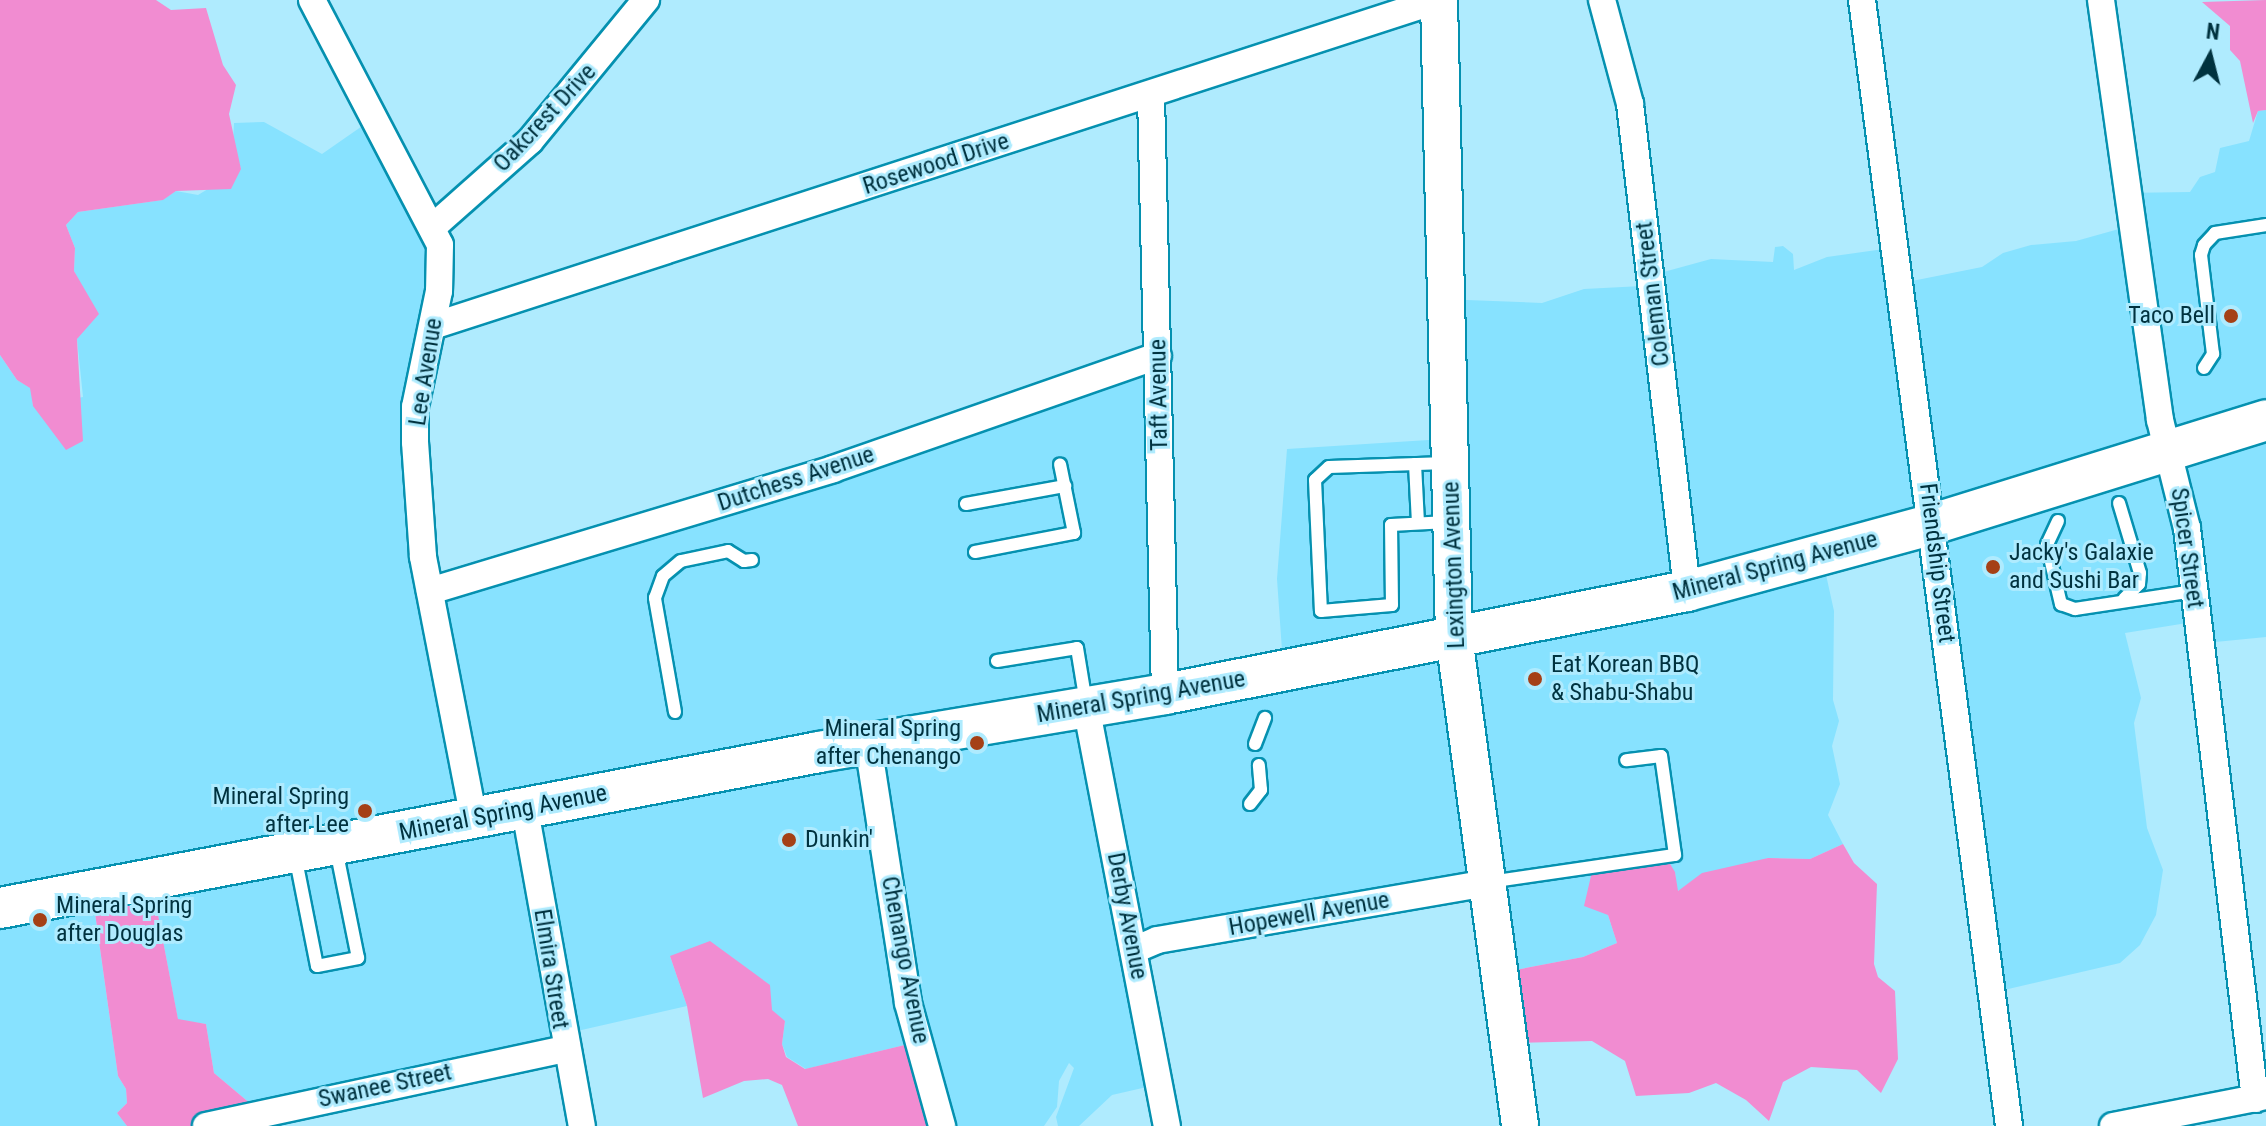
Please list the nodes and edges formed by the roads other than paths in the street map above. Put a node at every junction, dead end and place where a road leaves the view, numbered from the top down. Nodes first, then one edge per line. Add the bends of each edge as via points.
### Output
1 (312, 0) edge
2 (646, 0) edge
3 (1438, 0) edge
4 (1602, 0) edge
5 (1862, 0) edge
6 (2101, 0) edge
7 (1151, 95) junction
8 (2266, 225) edge
9 (434, 226) junction
10 (433, 326) junction
11 (1158, 356) junction
12 (2204, 368) dead end
13 (2266, 420) edge
14 (2171, 450) junction
15 (1432, 463) junction
16 (1060, 464) dead end
17 (1065, 486) junction
18 (2119, 503) dead end
19 (966, 504) dead end
20 (2058, 521) dead end
21 (1435, 523) junction
22 (1933, 524) junction
23 (975, 552) dead end
24 (752, 560) dead end
25 (430, 591) junction
26 (1687, 591) junction
27 (2194, 591) junction
28 (2122, 601) junction
29 (1454, 637) junction
30 (997, 661) dead end
31 (1165, 694) junction
32 (1086, 706) junction
33 (675, 712) dead end
34 (1265, 718) dead end
35 (868, 744) junction
36 (1255, 744) dead end
37 (1626, 760) dead end
38 (1259, 765) dead end
39 (1250, 804) dead end
40 (525, 810) junction
41 (474, 819) junction
42 (335, 845) junction
43 (295, 852) junction
44 (1486, 883) junction
45 (0, 908) edge
46 (1134, 950) junction
47 (564, 1049) junction
48 (2260, 1098) edge
49 (206, 1126) edge
50 (582, 1126) edge
51 (942, 1126) edge
52 (1167, 1126) edge
53 (1520, 1126) edge
54 (2009, 1126) edge
55 (2113, 1126) edge

1 - 9 street, Lee Avenue
2 - 9 street, Oakcrest Drive via 530,141
3 - 7 street, Rosewood Drive
3 - 15 street, Lexington Avenue
4 - 26 street, Coleman Street via 1630,104
5 - 22 street, Friendship Street
6 - 14 street, Spicer Street via 2160,420
7 - 10 street, Rosewood Drive
7 - 11 street, Taft Avenue
8 - 12 lane via 2215,233 2204,245 2213,354
9 - 10 street, Lee Avenue via 441,257
10 - 25 street, Lee Avenue via 415,407
11 - 25 street, Dutchess Avenue via 833,469
11 - 31 street, Taft Avenue
13 - 14 main road, Mineral Spring Avenue
14 - 22 main road, Mineral Spring Avenue
14 - 27 street, Spicer Street
15 - 21 street, Lexington Avenue
15 - 21 lane via 1329,467 1315,480 1321,611 1392,605 1391,525
16 - 17 lane
17 - 19 lane
17 - 23 lane via 1074,533
18 - 28 lane via 2140,573 2133,593
20 - 28 lane via 2047,545 2061,604 2075,609
21 - 29 street, Lexington Avenue
22 - 26 main road, Mineral Spring Avenue
22 - 54 street, Friendship Street
24 - 33 lane via 728,551 681,561 663,576 655,598
25 - 41 street, Lee Avenue
26 - 29 main road, Mineral Spring Avenue
27 - 28 lane
27 - 48 street, Spicer Street
29 - 31 main road, Mineral Spring Avenue
29 - 44 street, Lexington Avenue
30 - 32 lane via 1077,648
31 - 32 main road, Mineral Spring Avenue
32 - 35 main road, Mineral Spring Avenue
32 - 46 street, Derby Avenue
34 - 36 lane
35 - 40 main road, Mineral Spring Avenue
35 - 51 street, Chenango Avenue via 908,1003
37 - 44 lane via 1661,756 1675,855
38 - 39 lane via 1261,790
40 - 41 main road, Mineral Spring Avenue
40 - 47 street, Elmira Street
41 - 42 main road, Mineral Spring Avenue
42 - 43 main road, Mineral Spring Avenue
42 - 43 lane via 358,958 317,966
43 - 45 main road, Mineral Spring Avenue
44 - 46 street, Hopewell Avenue via 1157,940
44 - 53 street, Lexington Avenue
46 - 52 street, Derby Avenue
47 - 49 street, Swanee Street
47 - 50 street, Elmira Street
48 - 55 street

